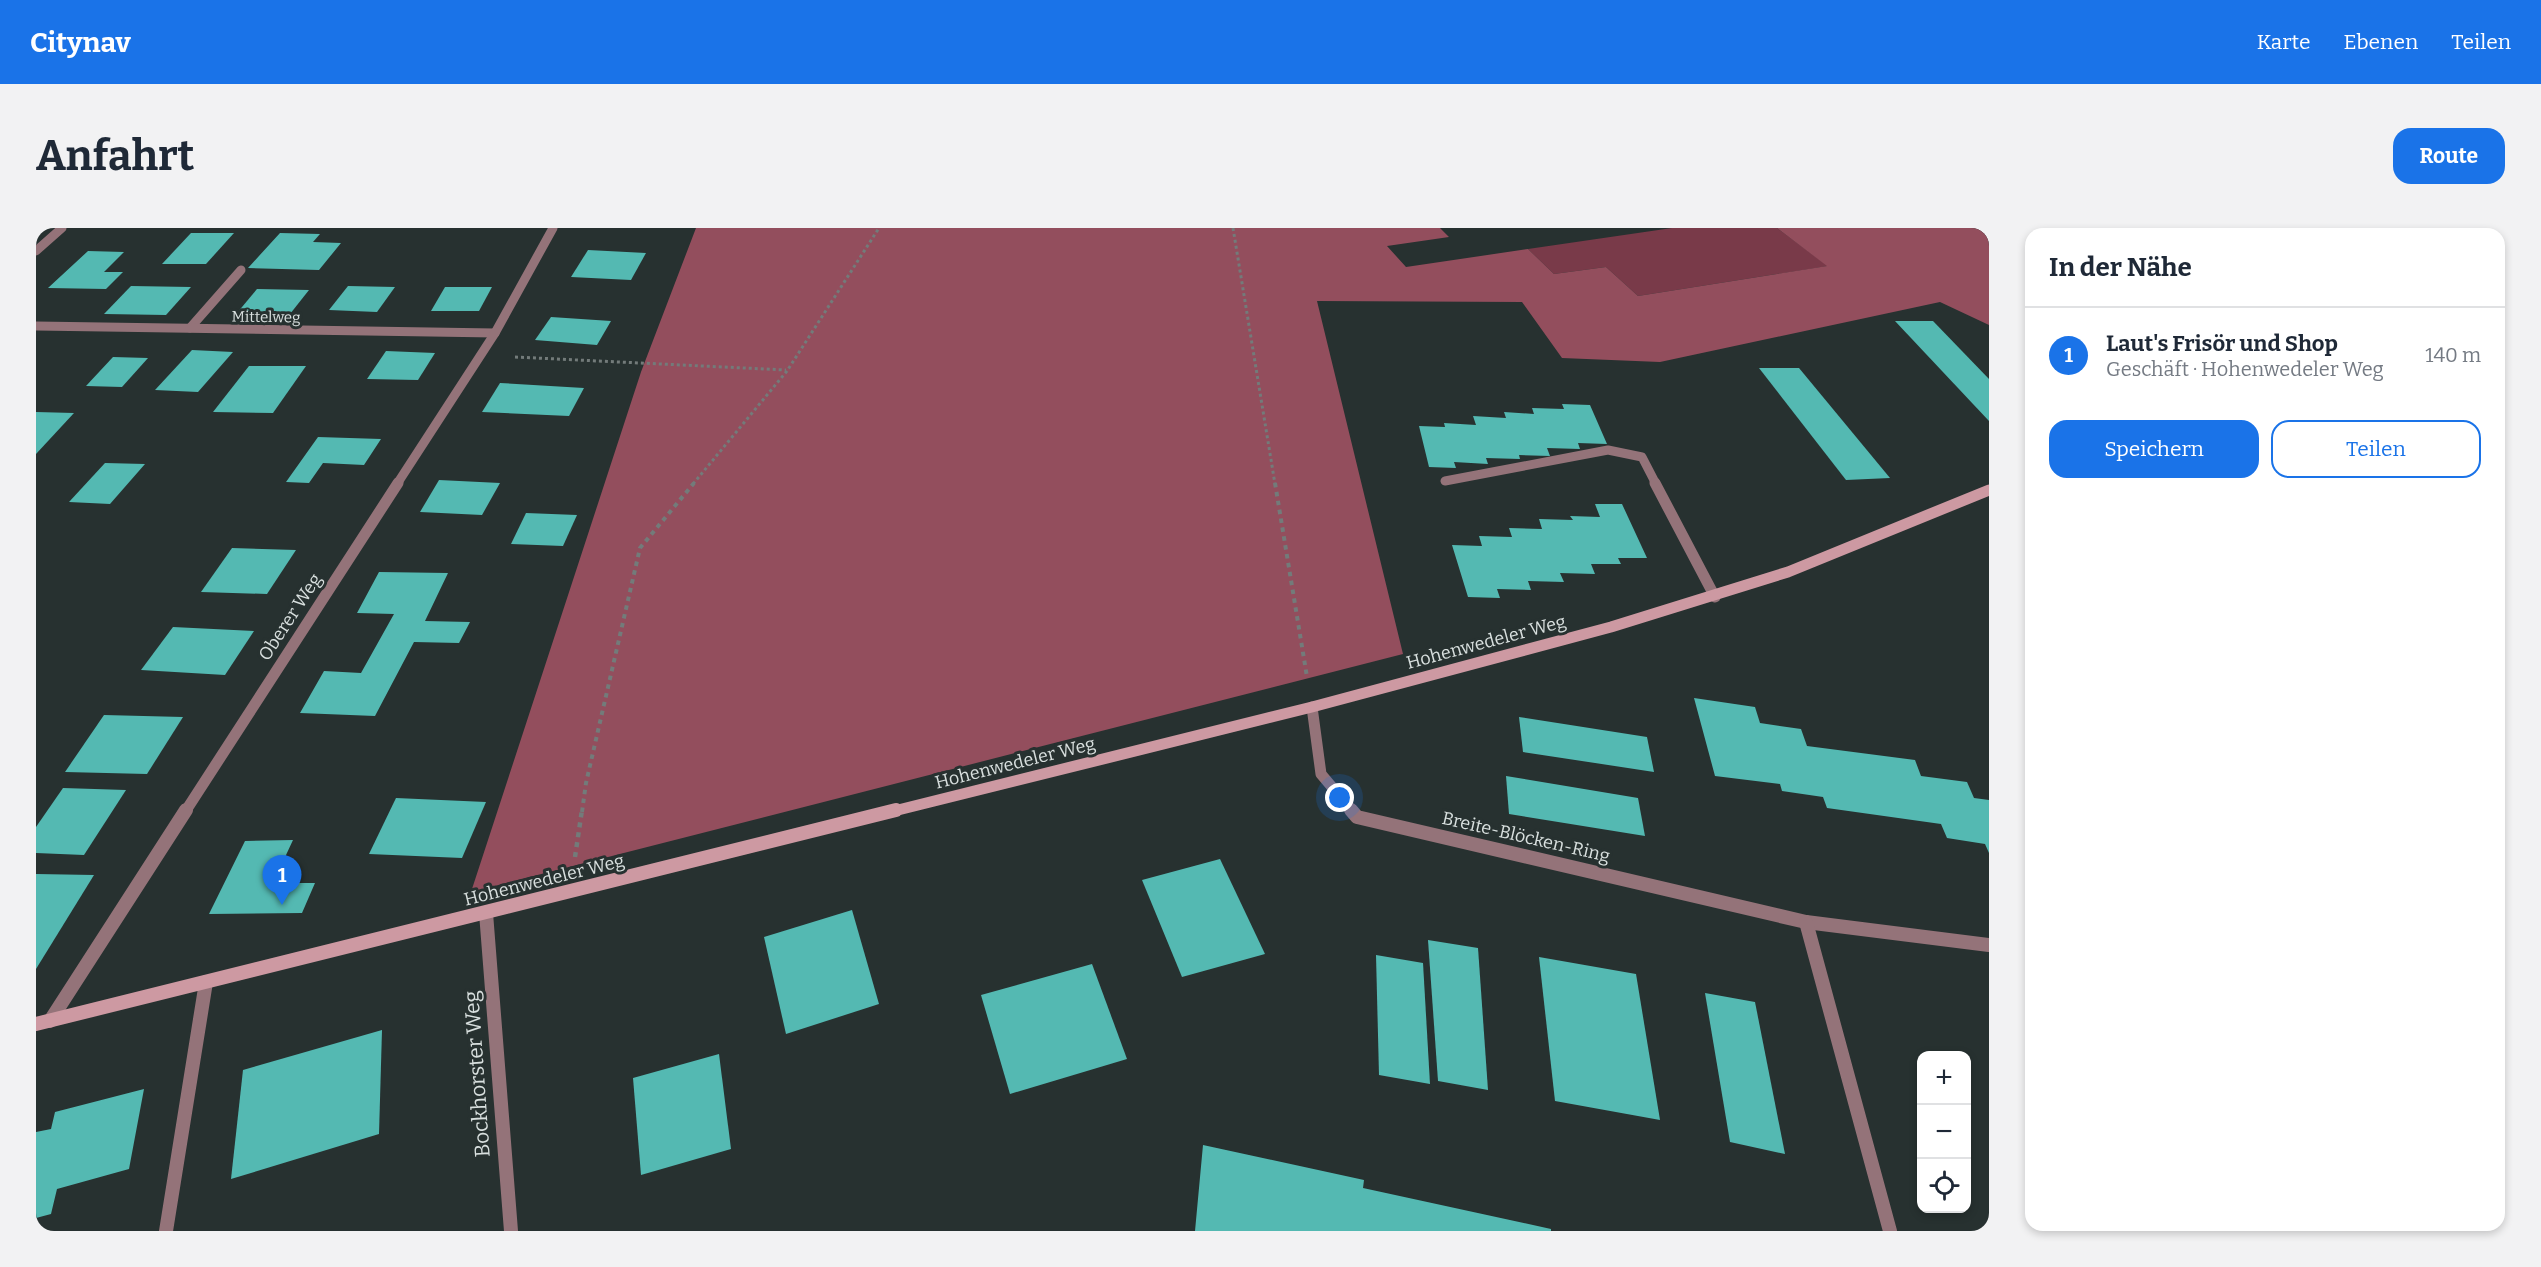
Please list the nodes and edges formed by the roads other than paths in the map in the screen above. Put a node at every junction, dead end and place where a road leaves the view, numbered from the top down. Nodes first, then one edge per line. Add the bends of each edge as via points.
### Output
1 (62, 228) edge
2 (553, 228) edge
3 (36, 251) edge
4 (241, 270) dead end
5 (36, 326) edge
6 (190, 328) junction
7 (495, 333) junction
8 (1445, 481) dead end
9 (1989, 490) edge
10 (1715, 597) junction
11 (1312, 707) junction
12 (486, 913) junction
13 (1806, 922) junction
14 (1989, 945) edge
15 (206, 982) junction
16 (43, 1022) edge
17 (166, 1231) edge
18 (511, 1231) edge
19 (1890, 1231) edge

1 - 3 street
2 - 7 street, Oberer Weg
4 - 6 street
5 - 6 street, Mittelweg
6 - 7 street, Mittelweg
7 - 16 street, Oberer Weg
8 - 10 street via 1608,450 1642,457
9 - 10 street, Hohenwedeler Weg via 1788,572
10 - 11 street, Hohenwedeler Weg
11 - 12 street, Hohenwedeler Weg
11 - 13 street, Breite-Blöcken-Ring via 1321,774 1357,817
12 - 15 street, Hohenwedeler Weg
12 - 18 street, Bockhorster Weg
13 - 14 street, Breite-Blöcken-Ring
13 - 19 street
15 - 16 street, Hohenwedeler Weg
15 - 17 street

